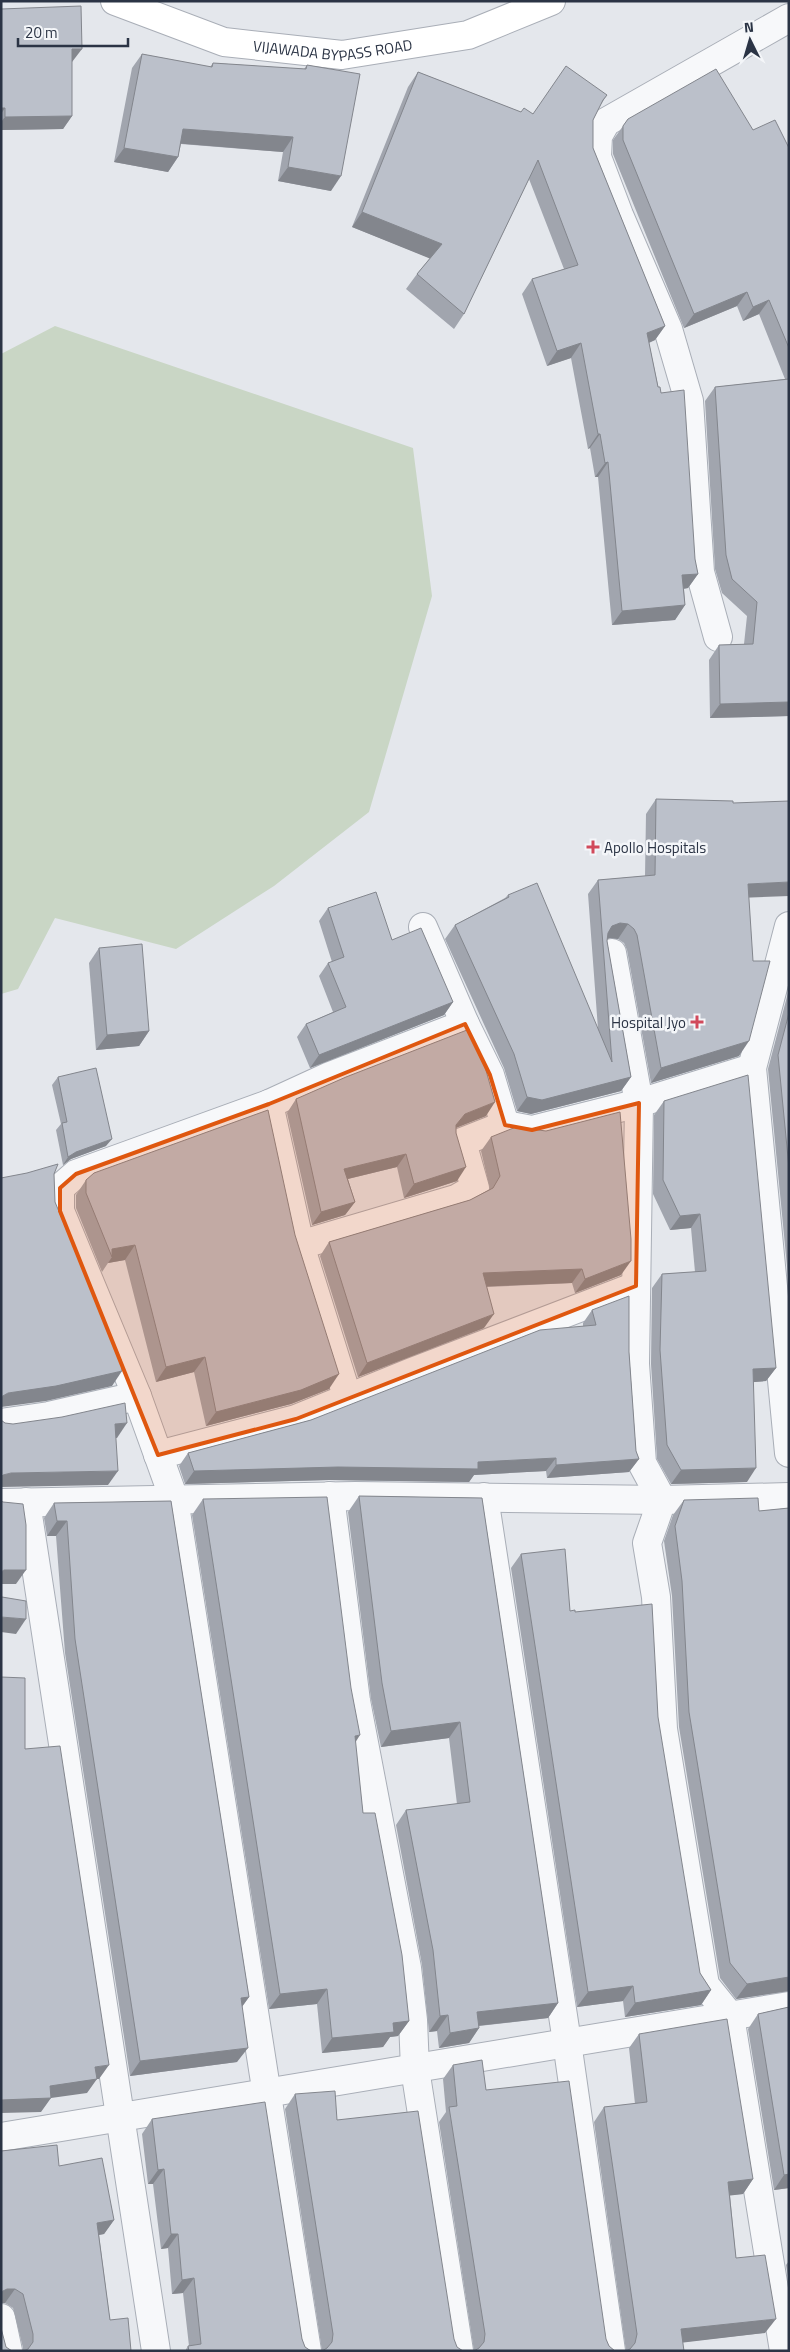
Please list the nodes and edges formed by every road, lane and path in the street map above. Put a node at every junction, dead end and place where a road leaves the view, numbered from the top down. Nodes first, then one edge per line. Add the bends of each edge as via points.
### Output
1 (115, 1) edge
2 (551, 1) edge
3 (789, 18) edge
4 (718, 637) dead end
5 (789, 926) edge
6 (423, 927) edge
7 (612, 952) dead end
8 (465, 1024) junction
9 (752, 1068) junction
10 (639, 1102) junction
11 (269, 1104) junction
12 (505, 1125) junction
13 (300, 1245) junction
14 (636, 1286) junction
15 (137, 1396) junction
16 (348, 1399) junction
17 (1, 1423) edge
18 (789, 1453) edge
19 (158, 1455) junction
20 (330, 1496) junction
21 (484, 1497) junction
22 (789, 1497) edge
23 (174, 1499) junction
24 (662, 1500) junction
25 (14, 1502) edge
26 (789, 2006) edge
27 (730, 2016) junction
28 (567, 2042) junction
29 (414, 2069) junction
30 (267, 2092) junction
31 (120, 2116) junction
32 (1, 2137) edge
33 (1, 2318) edge
34 (8, 2351) edge
35 (156, 2351) edge
36 (307, 2351) edge
37 (459, 2351) edge
38 (611, 2351) edge
39 (784, 2351) edge

1 - 2 main road, VIJAWADA BYPASS ROAD via 224,42 342,55 468,35
3 - 4 street via 606,122 598,136 597,156 668,329 689,401 700,572
5 - 9 street
6 - 8 street
7 - 10 street
8 - 11 street via 330,1076
8 - 12 street via 490,1075
9 - 10 street
9 - 18 street
10 - 12 street via 532,1130
10 - 14 street
11 - 13 street
11 - 15 street via 76,1174 60,1188 60,1211
12 - 13 street via 462,1142 475,1188 456,1199
13 - 16 street
14 - 16 street
14 - 24 street via 635,1364 642,1463
15 - 17 street
15 - 19 street
16 - 19 street via 296,1420
19 - 23 street
20 - 21 street
20 - 23 street
20 - 29 street via 356,1701 407,1968
21 - 24 street
21 - 28 street
22 - 24 street
23 - 25 street
23 - 30 street
24 - 27 street via 647,1543 656,1597 663,1729 704,1985
25 - 31 street
26 - 27 street
27 - 28 street
27 - 39 street
28 - 29 street
28 - 38 street
29 - 30 street
29 - 37 street
30 - 31 street
30 - 36 street
31 - 32 street
31 - 35 street
33 - 34 street

